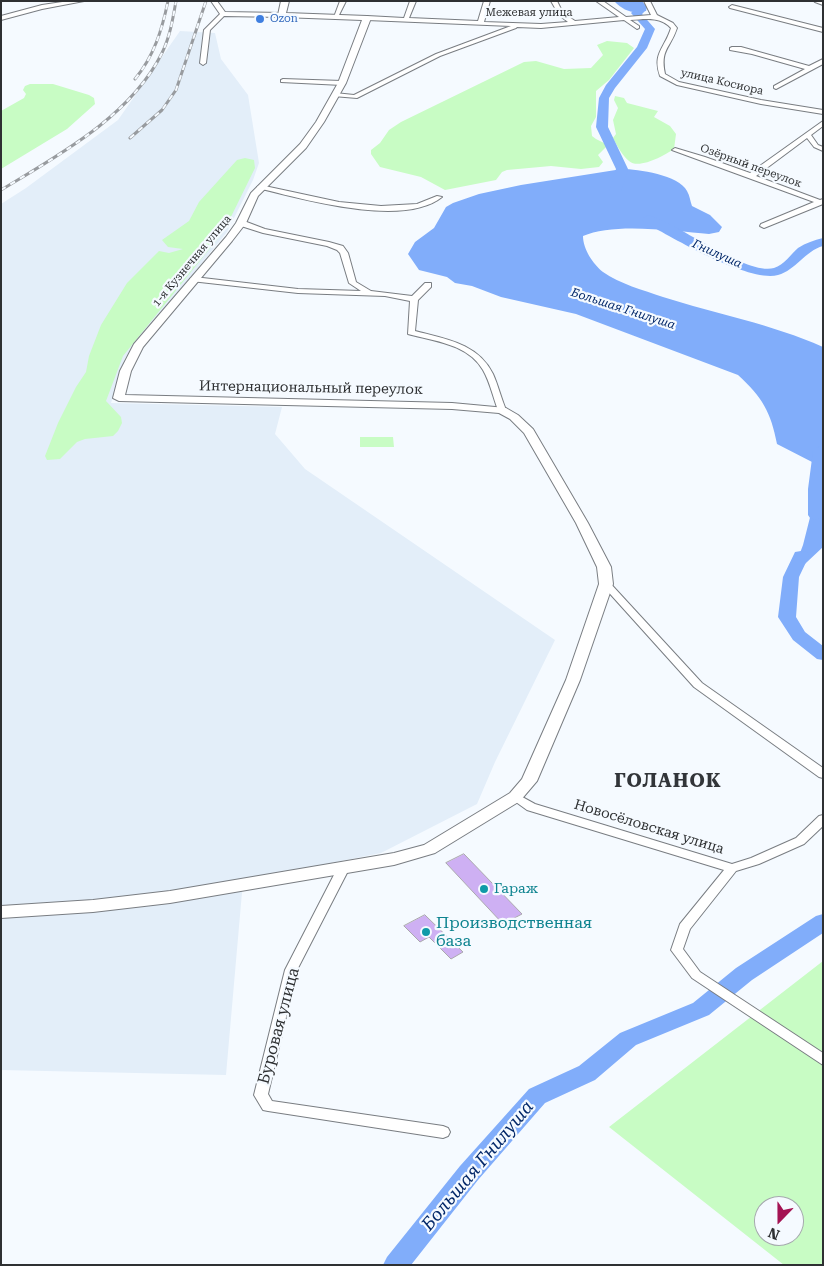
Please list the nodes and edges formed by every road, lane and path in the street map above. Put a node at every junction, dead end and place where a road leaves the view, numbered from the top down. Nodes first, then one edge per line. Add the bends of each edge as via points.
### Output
1 (81, 1) edge
2 (214, 1) edge
3 (285, 1) edge
4 (343, 1) edge
5 (413, 1) edge
6 (487, 1) edge
7 (554, 1) edge
8 (599, 1) edge
9 (647, 1) edge
10 (738, 1) edge
11 (817, 1) edge
12 (823, 2) edge
13 (222, 14) junction
14 (282, 15) junction
15 (336, 16) junction
16 (655, 16) junction
17 (1, 18) edge
18 (367, 18) junction
19 (406, 19) junction
20 (624, 20) junction
21 (480, 24) junction
22 (575, 24) junction
23 (515, 26) junction
24 (637, 27) dead end
25 (823, 30) edge
26 (750, 53) dead end
27 (823, 61) edge
28 (203, 63) dead end
29 (810, 68) junction
30 (283, 81) dead end
31 (342, 84) junction
32 (776, 87) dead end
33 (335, 95) junction
34 (823, 112) edge
35 (823, 123) edge
36 (808, 135) junction
37 (823, 149) edge
38 (675, 150) dead end
39 (751, 176) junction
40 (260, 187) junction
41 (439, 197) dead end
42 (821, 202) edge
43 (241, 222) junction
44 (764, 226) dead end
45 (194, 279) junction
46 (428, 285) dead end
47 (371, 293) junction
48 (414, 299) junction
49 (119, 398) joint
50 (502, 410) junction
51 (606, 584) junction
52 (823, 774) edge
53 (515, 797) junction
54 (823, 819) edge
55 (343, 868) junction
56 (732, 868) junction
57 (1, 912) edge
58 (823, 1060) edge
59 (443, 1132) dead end

1 - 17 street
2 - 13 street
3 - 14 street
4 - 15 street
5 - 19 street
6 - 21 street
7 - 22 street via 561,14
8 - 20 street
9 - 16 street
10 - 25 street via 732,6
11 - 12 street
13 - 14 street, Межевая улица
13 - 28 street via 207,30
14 - 15 street, Межевая улица
15 - 18 street, Межевая улица
16 - 20 street, Межевая улица
16 - 34 street, улица Косиора via 674,28 660,56 662,75 667,79 761,102
18 - 19 street, Межевая улица
18 - 31 street, 1-я Кузнечная улица
19 - 21 street, Межевая улица
20 - 22 street, Межевая улица
20 - 24 street
21 - 23 street, Межевая улица
22 - 23 street, Межевая улица
23 - 33 street via 438,55 355,96
26 - 29 street
27 - 29 street
29 - 32 street
30 - 31 street
31 - 33 street, 1-я Кузнечная улица
33 - 40 street, 1-я Кузнечная улица via 303,146
35 - 36 street
36 - 37 street via 816,146
36 - 39 street
38 - 39 street, Озёрный переулок
39 - 42 street, Озёрный переулок
40 - 41 street via 373,207 417,206
40 - 43 street, 1-я Кузнечная улица
42 - 44 street
43 - 45 street, 1-я Кузнечная улица
43 - 47 street via 263,231 340,248 353,282
45 - 47 street via 298,291
45 - 49 street, 1-я Кузнечная улица via 132,356 120,384
46 - 48 street
47 - 48 street
48 - 50 street via 411,332 472,352 484,364
49 - 50 street, Интернациональный переулок
50 - 51 street via 529,431 582,522 604,567
51 - 52 street via 698,684
51 - 53 street via 573,680 529,782
53 - 55 street via 429,849
53 - 56 street, Новосёловская улица via 531,807
54 - 56 street, Новосёловская улица via 800,841
55 - 57 street via 170,897
55 - 59 street, Буровая улица via 291,970 261,1095 268,1106
56 - 58 street via 684,926 677,950 696,975

